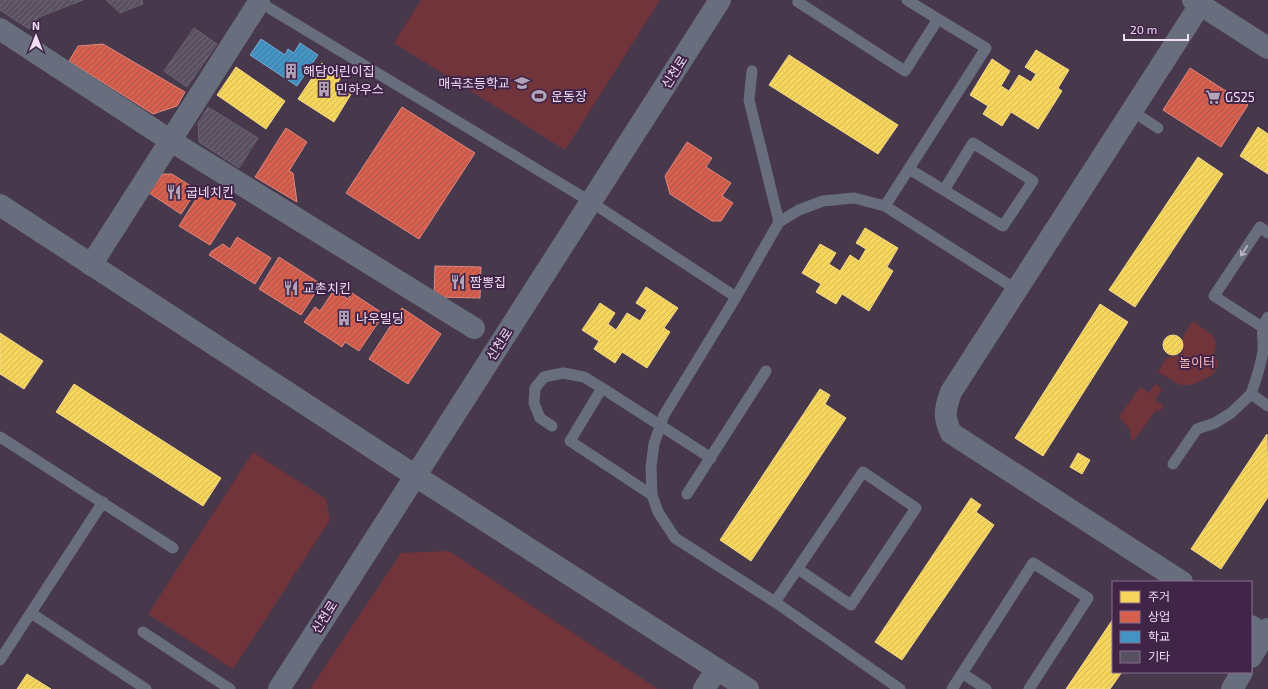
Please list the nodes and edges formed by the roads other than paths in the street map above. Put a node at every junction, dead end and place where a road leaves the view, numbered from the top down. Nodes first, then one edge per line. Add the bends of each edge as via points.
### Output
1 (720, 0) edge
2 (799, 0) edge
3 (907, 0) edge
4 (257, 1) edge
5 (1196, 2) edge
6 (938, 19) junction
7 (0, 30) edge
8 (1268, 48) edge
9 (752, 71) dead end
10 (1132, 111) junction
11 (1158, 128) dead end
12 (171, 141) junction
13 (909, 169) junction
14 (944, 190) junction
15 (591, 202) junction
16 (0, 205) edge
17 (885, 206) junction
18 (779, 222) junction
19 (1268, 233) edge
20 (91, 265) junction
21 (1017, 290) junction
22 (736, 297) junction
23 (1268, 317) edge
24 (1262, 327) junction
25 (474, 328) dead end
26 (766, 370) dead end
27 (602, 388) junction
28 (1251, 394) junction
29 (1268, 406) edge
30 (552, 426) dead end
31 (660, 426) junction
32 (0, 437) edge
33 (711, 458) junction
34 (1173, 464) dead end
35 (414, 475) junction
36 (687, 494) dead end
37 (652, 495) junction
38 (103, 502) junction
39 (173, 548) dead end
40 (798, 569) junction
41 (1180, 581) edge
42 (775, 602) junction
43 (31, 613) junction
44 (1261, 630) edge
45 (143, 632) dead end
46 (1252, 655) edge
47 (0, 660) edge
48 (717, 669) junction
49 (962, 673) junction
50 (1241, 673) edge
51 (146, 689) edge
52 (230, 689) edge
53 (279, 689) edge
54 (704, 689) edge
55 (748, 689) edge
56 (900, 689) edge
57 (952, 689) edge
58 (986, 689) edge
59 (1029, 689) edge
60 (1232, 689) edge

1 - 15 street, 신천로
2 - 6 lane via 798,2 905,71
3 - 6 lane
4 - 12 street
4 - 15 lane
5 - 8 street
5 - 10 street
6 - 13 lane via 986,48
7 - 12 street
9 - 18 lane via 749,100
10 - 11 lane
10 - 21 street
12 - 20 street
12 - 25 street
13 - 14 lane
13 - 17 lane
14 - 14 lane via 1003,226 1033,181 973,143
15 - 22 lane
15 - 35 street, 신천로
16 - 20 street
17 - 18 lane via 854,198 823,201
17 - 21 lane
18 - 22 lane
19 -> 24 lane via 1260,227 1214,296
20 - 35 street
21 - 41 street via 950,392 946,406 946,421 951,433
22 - 31 lane via 664,415
23 - 24 lane
24 - 28 lane via 1263,350
26 - 33 lane
27 - 30 lane via 584,377 563,373 544,377 535,388 534,403 540,418
27 - 31 lane
27 - 37 lane via 570,441
28 - 29 lane
28 - 34 lane via 1231,413 1215,423 1197,429
31 - 33 lane
31 - 37 lane via 654,444 651,467
32 - 38 lane
33 - 36 lane
35 - 48 street
35 - 53 street, 신천로
37 - 42 lane via 658,512 675,538
38 - 39 lane
38 - 43 lane
40 - 40 lane via 851,606 916,508 864,472
40 - 42 lane
42 - 56 lane
43 - 47 lane
43 - 51 lane
44 - 46 street
45 - 52 lane
48 - 54 street
48 - 55 street
49 - 57 lane
49 - 58 lane
49 - 59 lane via 1033,563 1088,598
50 - 60 street

